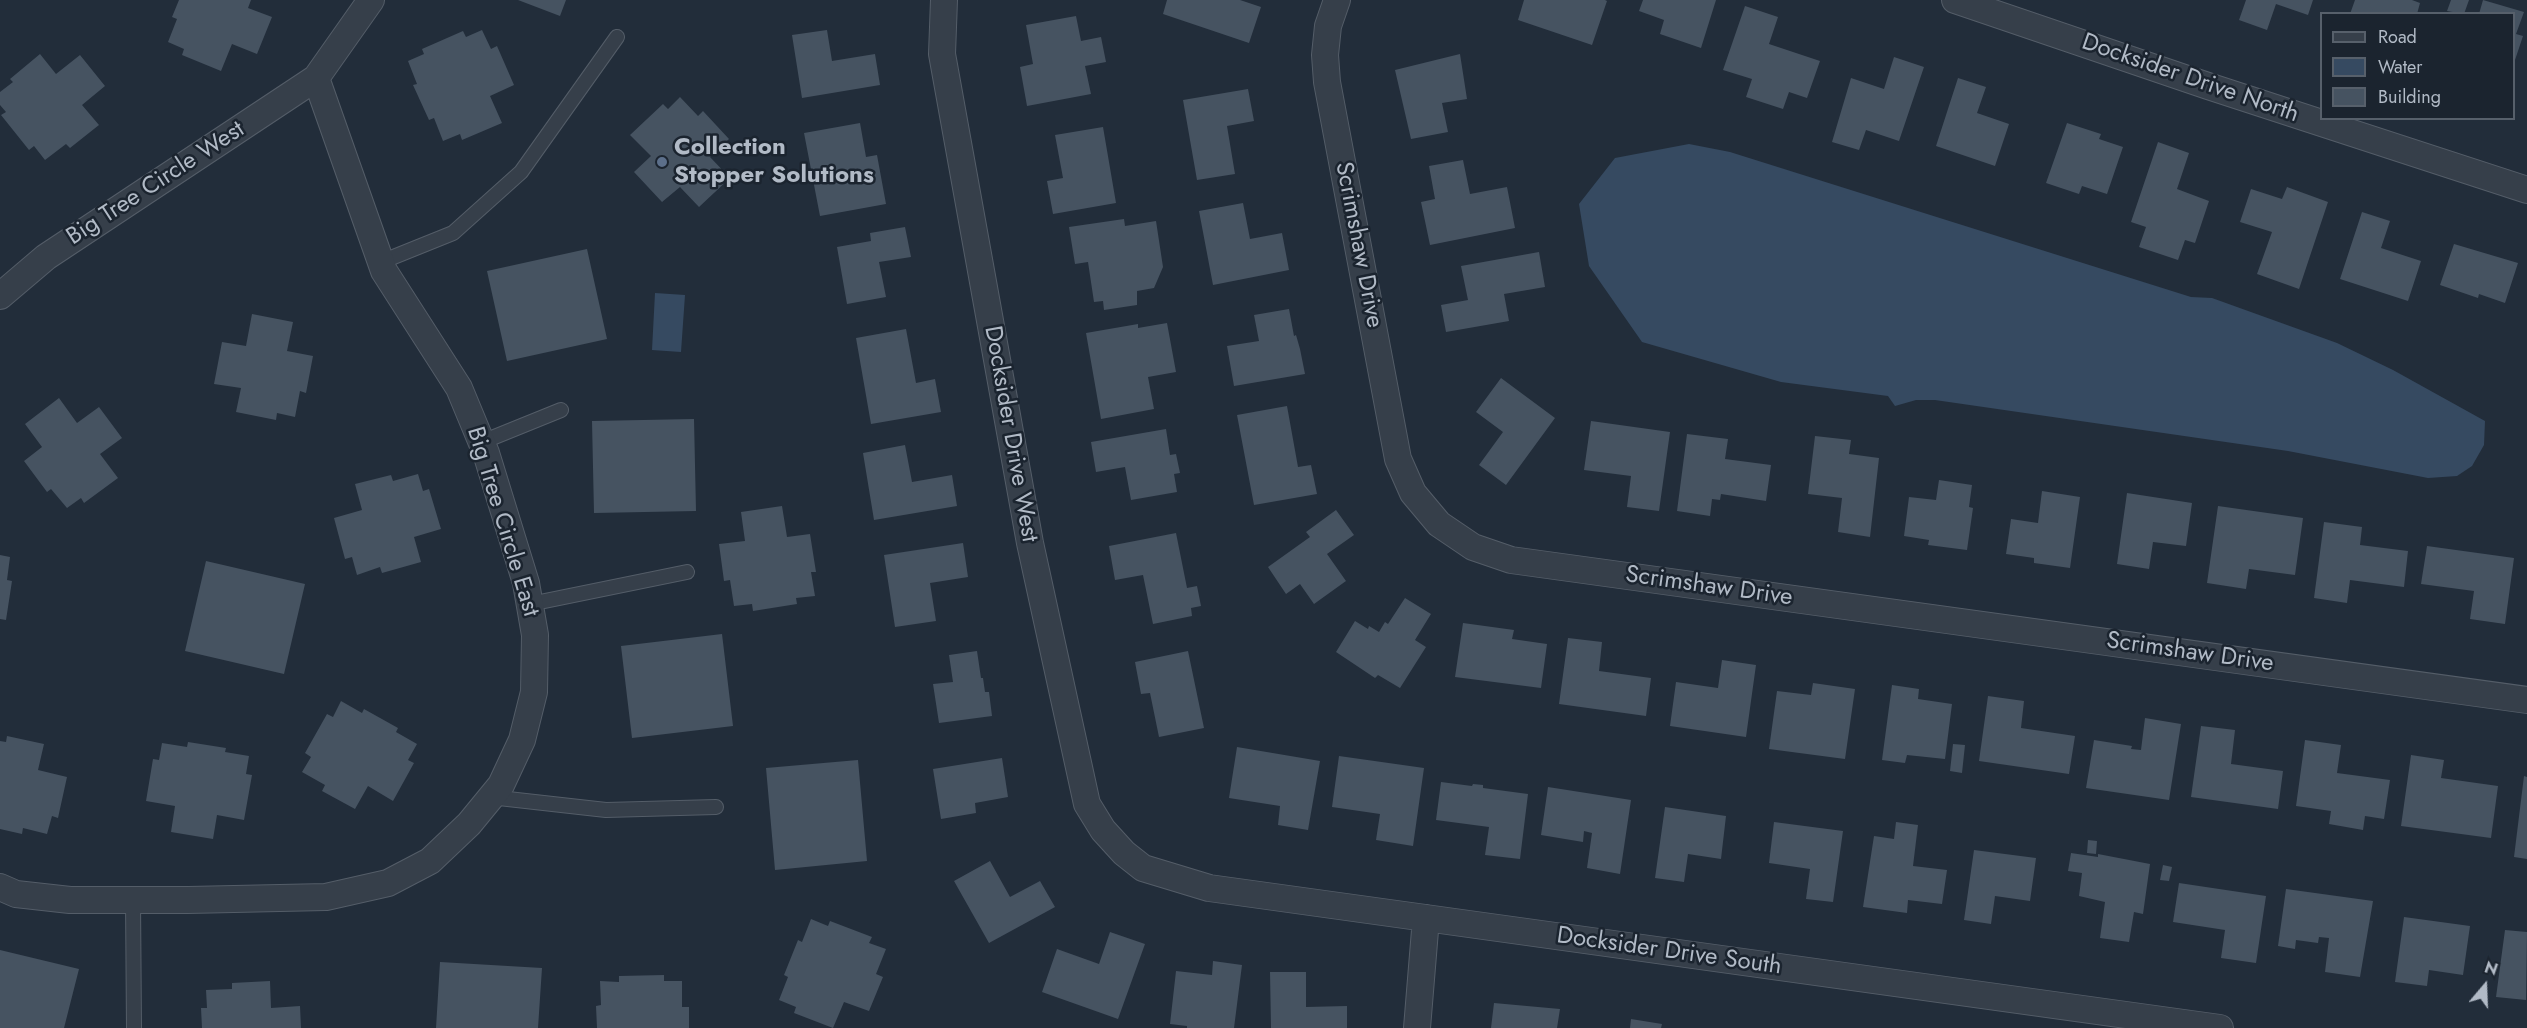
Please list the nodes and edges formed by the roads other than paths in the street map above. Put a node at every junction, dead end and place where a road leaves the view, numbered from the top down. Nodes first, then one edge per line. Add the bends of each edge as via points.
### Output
1 (371, 0) edge
2 (945, 0) edge
3 (1337, 0) edge
4 (1955, 0) edge
5 (617, 37) dead end
6 (316, 78) junction
7 (2527, 190) edge
8 (381, 262) junction
9 (0, 296) edge
10 (561, 410) dead end
11 (482, 442) junction
12 (687, 572) dead end
13 (530, 603) junction
14 (2527, 700) edge
15 (490, 797) junction
16 (716, 807) dead end
17 (1124, 853) joint
18 (0, 887) edge
19 (133, 900) junction
20 (1426, 918) junction
21 (2075, 1018) edge
22 (134, 1028) edge
23 (1417, 1028) edge
24 (2220, 1028) edge

1 - 6 street
2 - 17 street, Docksider Drive West via 942,54 1030,543 1087,804
3 - 14 street, Scrimshaw Drive via 1328,26 1327,82 1398,459 1413,493 1439,524 1473,547 1511,560
4 - 7 street, Docksider Drive North
5 - 8 lane via 521,172 453,233
6 - 8 street, Big Tree Circle East
6 - 9 street, Big Tree Circle West via 46,256
8 - 11 street, Big Tree Circle East via 459,388
10 - 11 lane
11 - 13 street, Big Tree Circle East
12 - 13 lane
13 - 15 street, Big Tree Circle East via 535,635 534,692 522,740 501,784
15 - 16 lane via 606,810
15 - 19 street, Big Tree Circle East via 469,824 430,861 388,883 326,897
17 - 20 street, Docksider Drive South via 1143,868 1209,888
18 - 19 street via 16,894 70,900
19 - 22 lane
20 - 21 street, Docksider Drive South
20 - 23 street
21 - 24 street, Docksider Drive South

